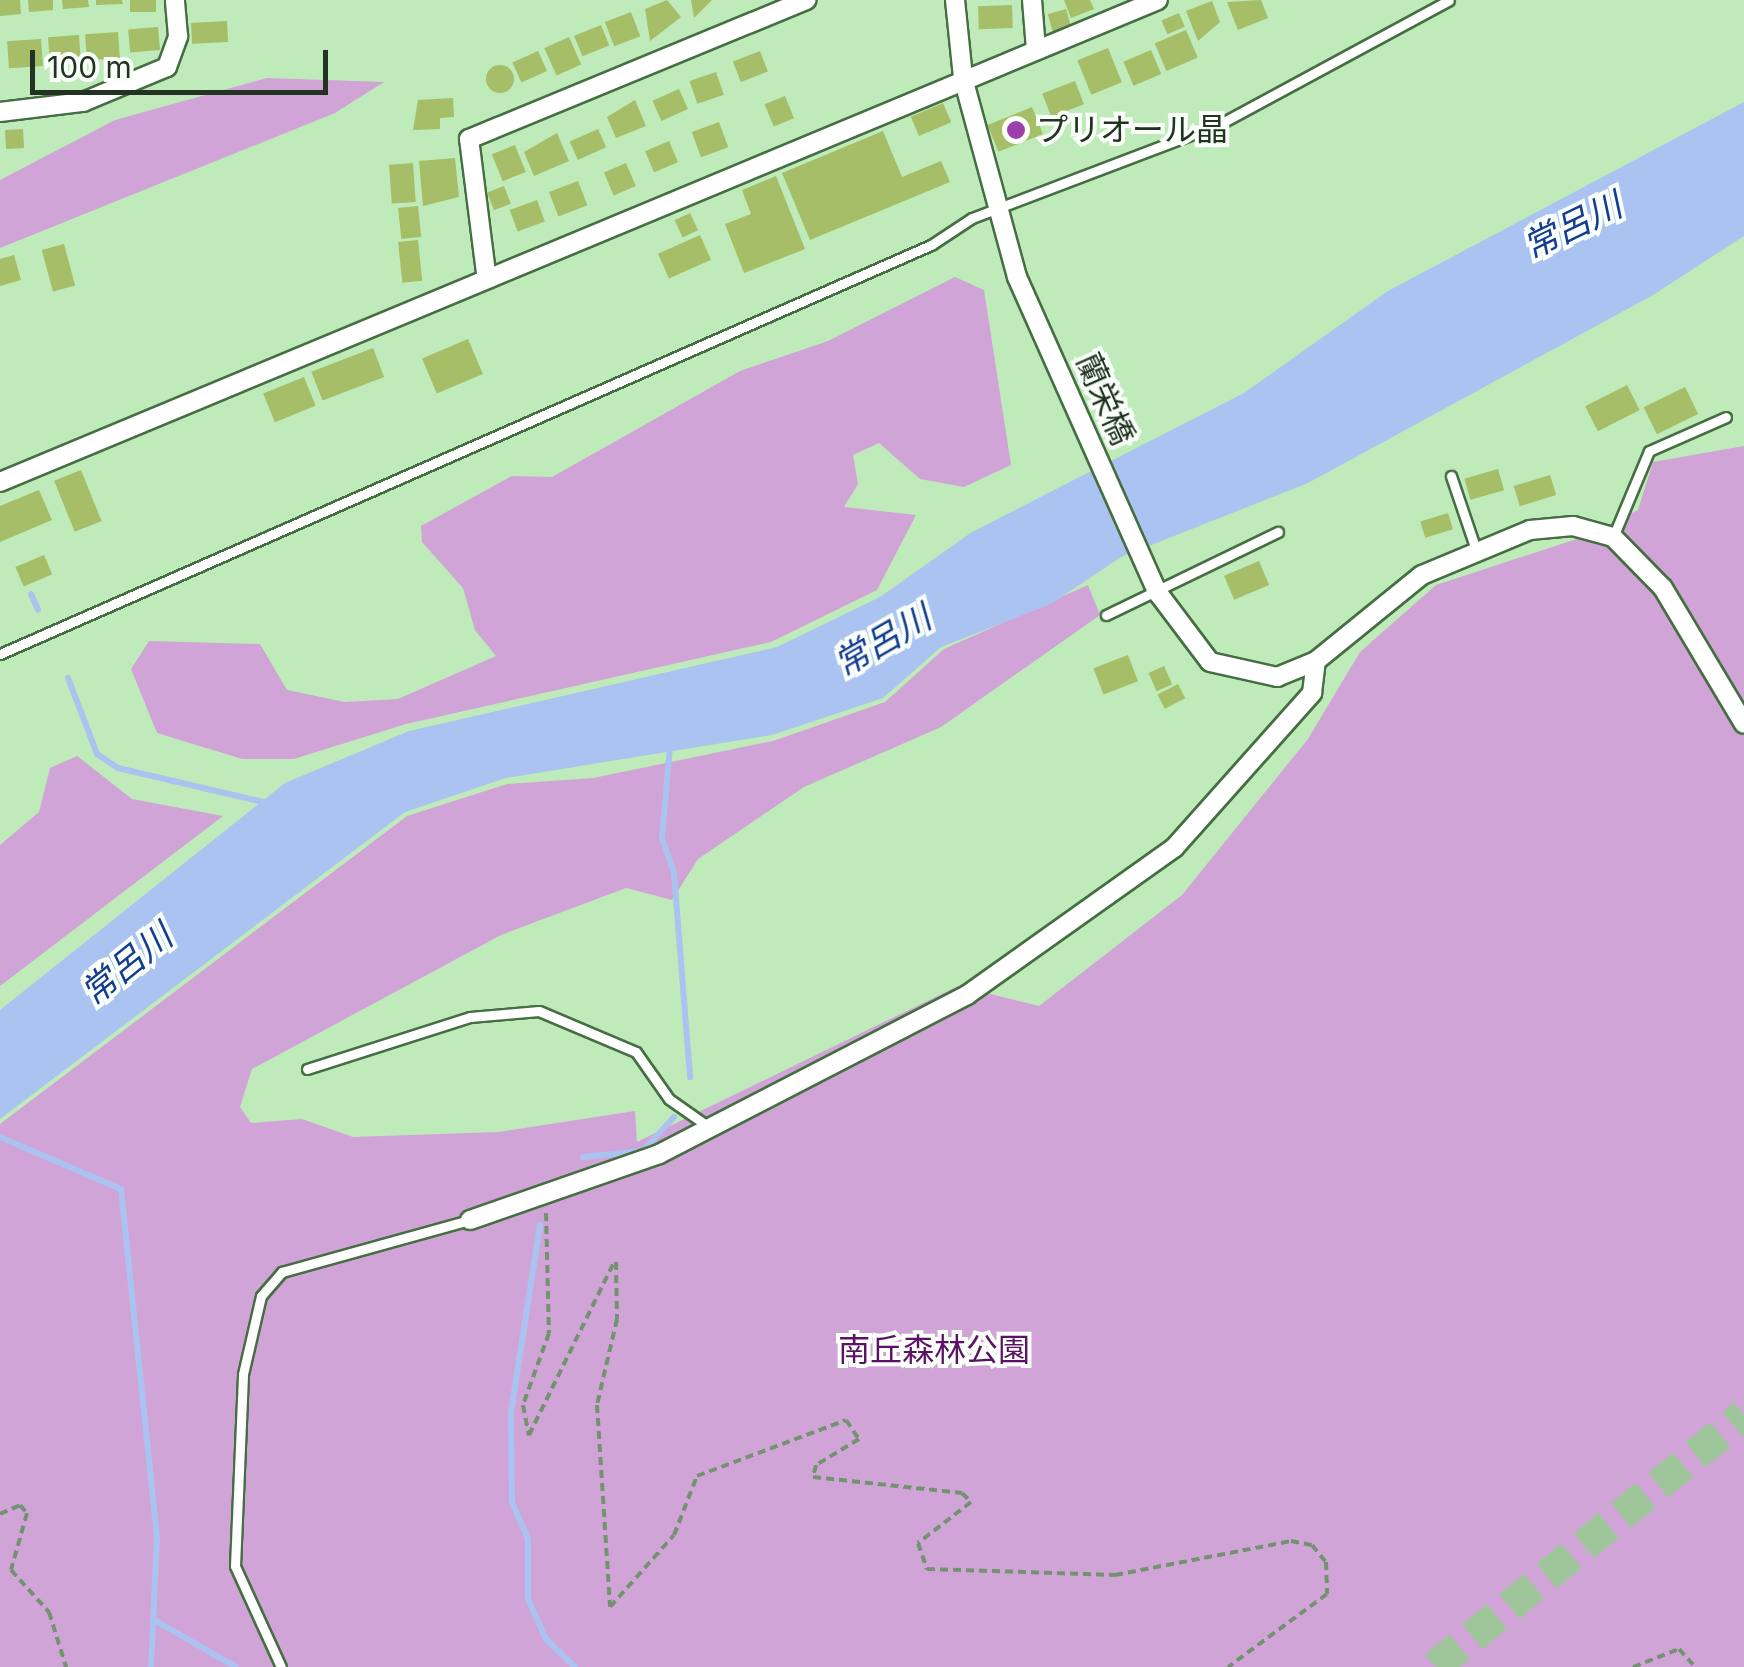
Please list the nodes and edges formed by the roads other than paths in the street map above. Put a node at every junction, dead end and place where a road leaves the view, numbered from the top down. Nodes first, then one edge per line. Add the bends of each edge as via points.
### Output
1 (175, 0) edge
2 (806, 0) edge
3 (955, 0) edge
4 (1032, 0) edge
5 (1158, 0) edge
6 (1449, 0) edge
7 (1036, 50) junction
8 (962, 78) junction
9 (0, 112) edge
10 (993, 210) junction
11 (486, 273) junction
12 (1726, 416) dead end
13 (1451, 476) dead end
14 (0, 482) edge
15 (1278, 532) dead end
16 (1613, 537) junction
17 (1476, 550) junction
18 (1156, 588) junction
19 (1106, 615) dead end
20 (0, 654) edge
21 (1316, 661) junction
22 (1744, 724) edge
23 (307, 1068) dead end
24 (712, 1128) junction
25 (470, 1220) joint
26 (281, 1667) edge

1 - 9 street via 178,36 167,67 82,102
2 - 11 street via 469,139
3 - 8 street, 蘭栄橋
4 - 7 street
5 - 7 street
6 - 10 lane via 1220,124
7 - 8 street
8 - 10 street, 蘭栄橋
8 - 11 street
10 - 18 street, 蘭栄橋
10 - 20 lane via 931,245
11 - 14 street
12 - 16 lane via 1649,451
13 - 17 lane
15 - 18 lane
16 - 17 street via 1572,526
16 - 22 street via 1662,588
17 - 21 street via 1370,610
18 - 19 lane
18 - 21 street, 蘭栄橋 via 1210,662 1277,677
21 - 24 street via 1312,693 1174,848 967,994
23 - 24 lane via 470,1017 540,1012 636,1052 669,1098
24 - 25 street
25 - 26 lane via 282,1272 261,1296 243,1374 235,1566

